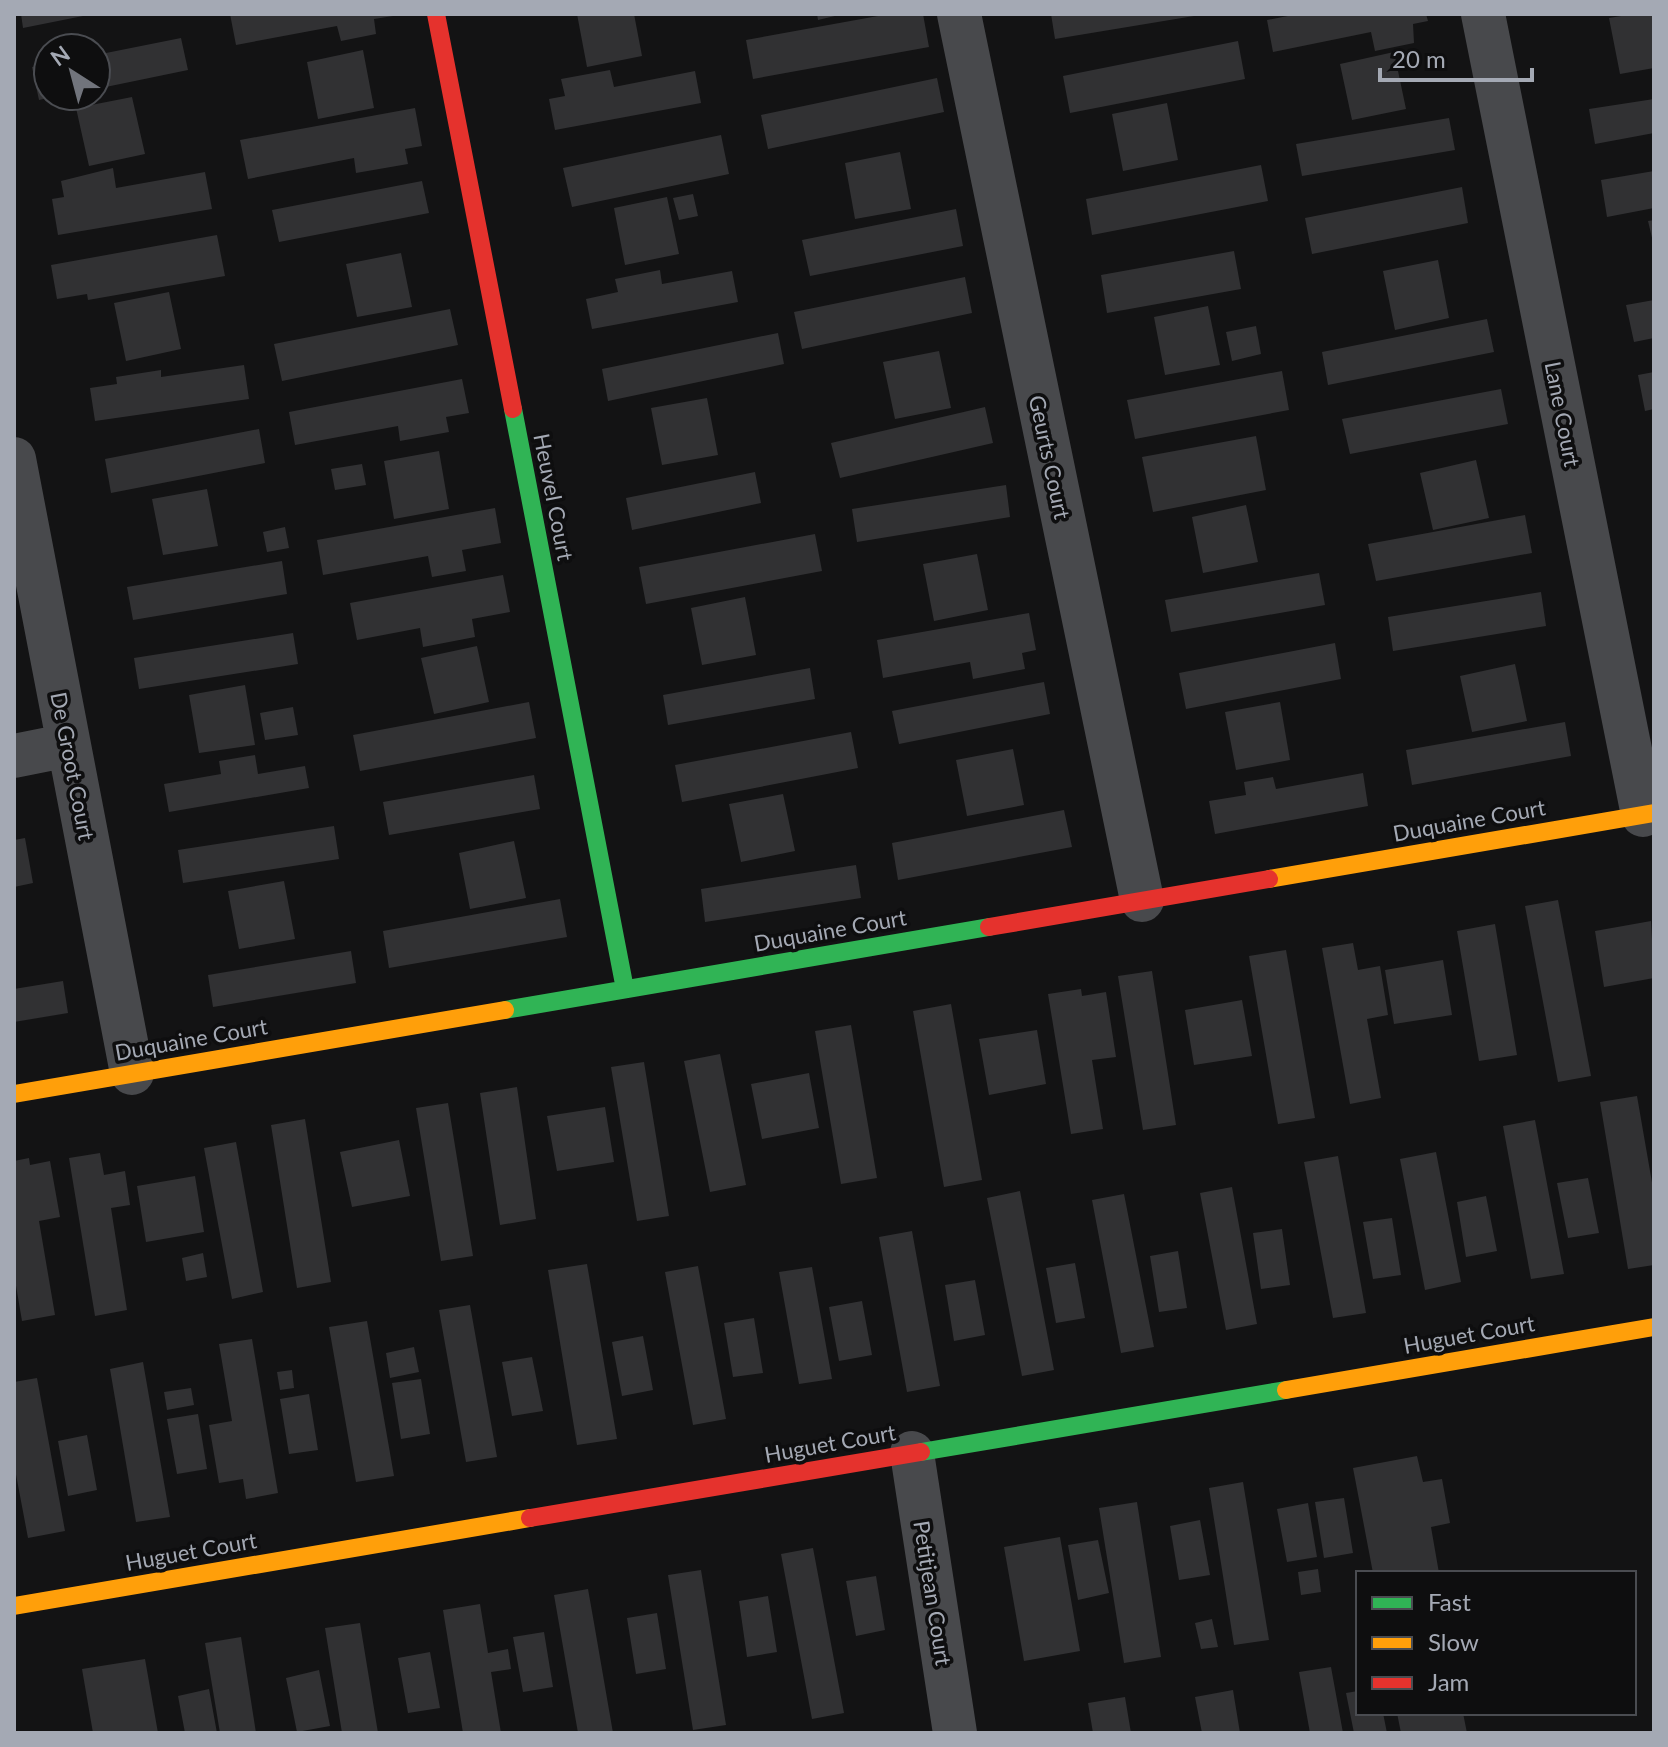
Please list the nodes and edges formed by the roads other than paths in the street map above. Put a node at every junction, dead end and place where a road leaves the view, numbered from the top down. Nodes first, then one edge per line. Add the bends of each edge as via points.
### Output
1 (436, 14) edge
2 (959, 14) edge
3 (1483, 14) edge
4 (14, 459) edge
5 (69, 745) junction
6 (14, 756) edge
7 (1648, 814) edge
8 (1142, 900) junction
9 (625, 989) junction
10 (132, 1073) junction
11 (14, 1094) edge
12 (1654, 1327) edge
13 (912, 1453) junction
14 (14, 1606) edge
15 (955, 1733) edge

1 - 9 street, Heuvel Court
2 - 8 street, Geurts Court
3 - 7 street, Lane Court
4 - 5 street, De Groot Court
5 - 6 street
5 - 10 street, De Groot Court
7 - 8 street, Duquaine Court
8 - 9 street, Duquaine Court
9 - 10 street, Duquaine Court
10 - 11 street, Duquaine Court
12 - 13 street, Huguet Court
13 - 14 street, Huguet Court
13 - 15 street, Petitjean Court

